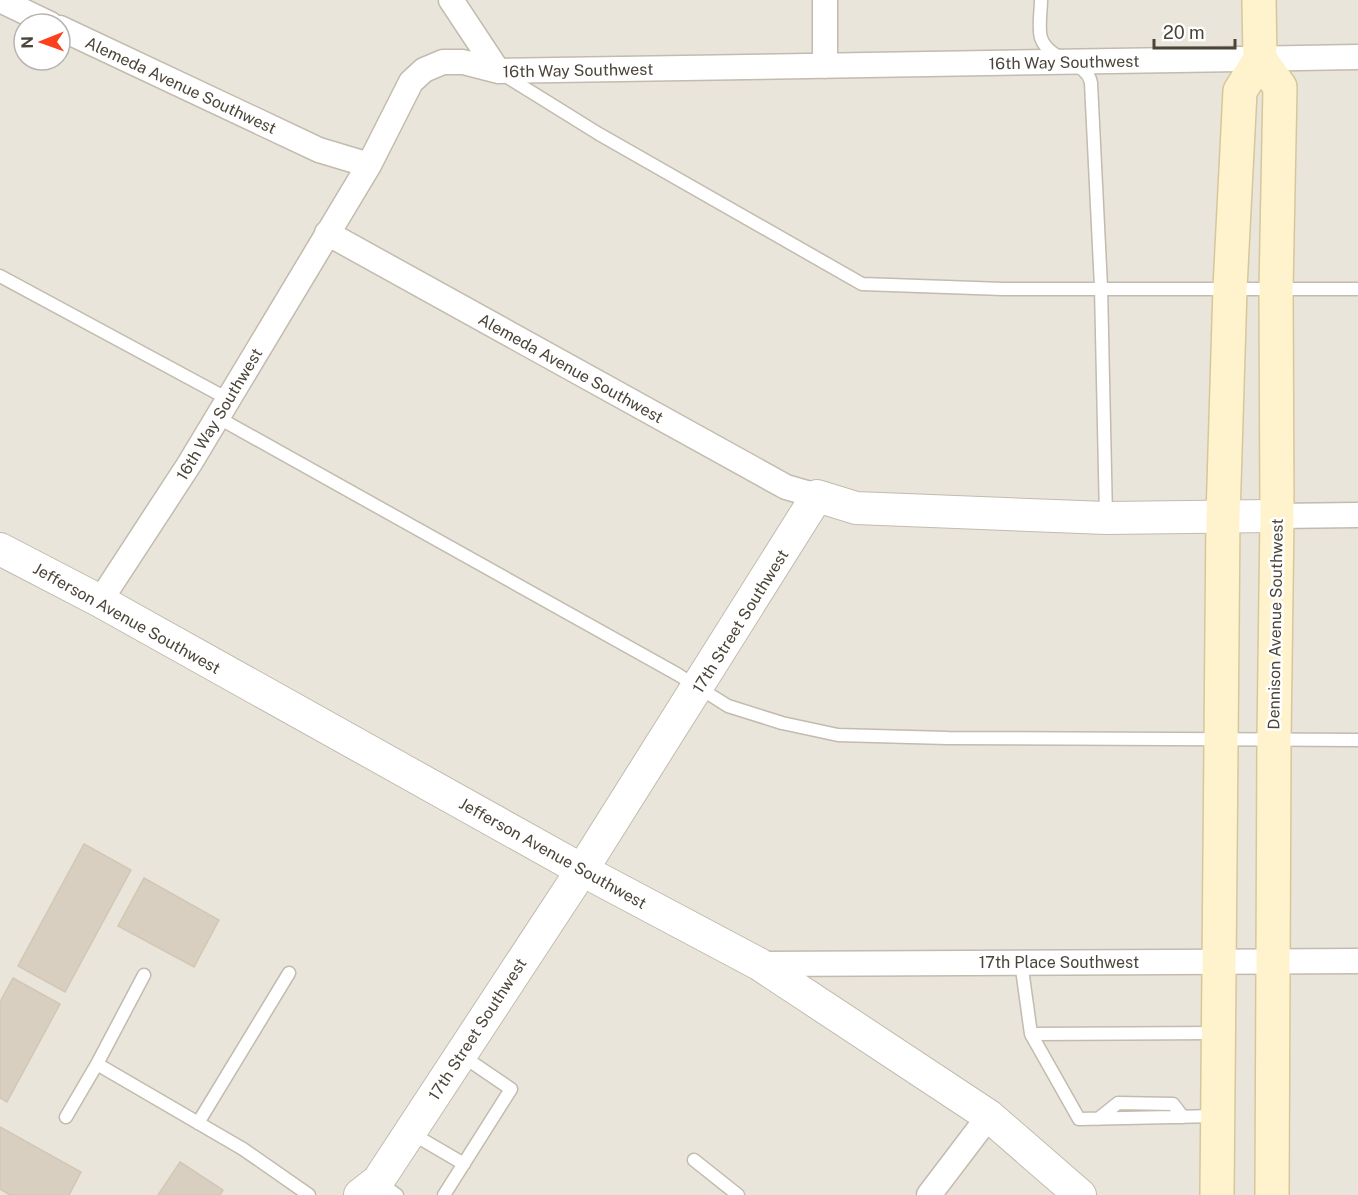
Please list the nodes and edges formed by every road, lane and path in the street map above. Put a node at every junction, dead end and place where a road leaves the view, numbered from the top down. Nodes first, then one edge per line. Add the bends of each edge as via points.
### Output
1 (0, 0) edge
2 (451, 0) edge
3 (825, 0) edge
4 (1041, 0) edge
5 (1259, 0) edge
6 (25, 12) edge
7 (72, 34) edge
8 (1358, 57) edge
9 (1260, 59) junction
10 (1064, 61) junction
11 (825, 66) junction
12 (498, 71) junction
13 (369, 165) junction
14 (327, 233) junction
15 (0, 276) edge
16 (1101, 287) junction
17 (1230, 288) junction
18 (1276, 289) junction
19 (1358, 289) edge
20 (223, 408) junction
21 (817, 496) junction
22 (1358, 515) edge
23 (1277, 516) junction
24 (1223, 517) junction
25 (1106, 518) junction
26 (0, 549) edge
27 (100, 601) junction
28 (698, 688) junction
29 (1221, 738) junction
30 (1274, 740) junction
31 (1358, 740) edge
32 (582, 870) junction
33 (1220, 961) junction
34 (1274, 961) junction
35 (1021, 962) junction
36 (1358, 962) edge
37 (759, 964) junction
38 (289, 973) dead end
39 (144, 975) dead end
40 (1219, 1033) junction
41 (1031, 1034) junction
42 (460, 1054) junction
43 (98, 1064) junction
44 (989, 1116) junction
45 (1218, 1116) junction
46 (66, 1117) dead end
47 (198, 1123) junction
48 (410, 1132) junction
49 (693, 1160) dead end
50 (464, 1164) junction
51 (378, 1190) edge
52 (309, 1195) edge
53 (444, 1195) edge
54 (738, 1195) edge
55 (929, 1195) edge
56 (1080, 1195) edge
57 (1217, 1195) edge
58 (1272, 1195) edge

1 - 6 street
2 - 12 street
3 - 11 street
4 - 10 lane via 1041,36 1046,47
5 - 9 main road
7 - 13 street, Alemeda Avenue Southwest via 319,150
8 - 9 street, 16th Way Southwest
9 - 10 street, 16th Way Southwest
9 - 17 main road via 1240,90
9 - 18 main road, Dennison Avenue Southwest via 1280,87
10 - 11 street, 16th Way Southwest
10 - 16 lane via 1083,69 1091,83
11 - 12 street, 16th Way Southwest
12 - 13 street, 16th Way Southwest via 463,62 443,62 424,70 411,82
12 - 16 lane via 599,134 862,284 1003,289
13 - 14 street, 16th Way Southwest
14 - 20 street, 16th Way Southwest
14 - 21 street, Alemeda Avenue Southwest via 786,487
15 - 20 lane
16 - 17 lane
16 - 25 lane
17 - 18 lane
17 - 24 main road
18 - 19 lane
18 - 23 main road, Dennison Avenue Southwest
20 - 27 street, 16th Way Southwest
20 - 28 lane
21 - 25 street via 856,508
21 - 28 street, 17th Street Southwest
22 - 23 street
23 - 24 street
23 - 30 main road, Dennison Avenue Southwest
24 - 25 street
24 - 29 main road
26 - 27 street, Jefferson Avenue Southwest
27 - 32 street, Jefferson Avenue Southwest
28 - 29 lane via 728,706 837,735
28 - 32 street, 17th Street Southwest
29 - 30 lane
29 - 33 main road
30 - 31 lane
30 - 34 main road, Dennison Avenue Southwest
32 - 37 street, Jefferson Avenue Southwest
32 - 42 street, 17th Street Southwest
33 - 34 street, 17th Place Southwest
33 - 35 street, 17th Place Southwest
33 - 40 main road
34 - 36 street, 17th Place Southwest
34 - 58 main road, Dennison Avenue Southwest
35 - 37 street, 17th Place Southwest
35 - 41 lane
37 - 44 street, Jefferson Avenue Southwest
38 - 47 lane
39 - 43 lane
40 - 41 lane
40 - 45 main road
41 - 45 lane via 1079,1119
42 - 48 street, 17th Street Southwest
42 - 50 lane via 511,1089
43 - 46 lane
43 - 47 lane
44 - 55 street
44 - 56 street, Jefferson Avenue Southwest
45 - 57 main road
47 - 52 lane
48 - 50 lane
48 - 51 street, 17th Street Southwest
49 - 54 lane
50 - 53 lane

